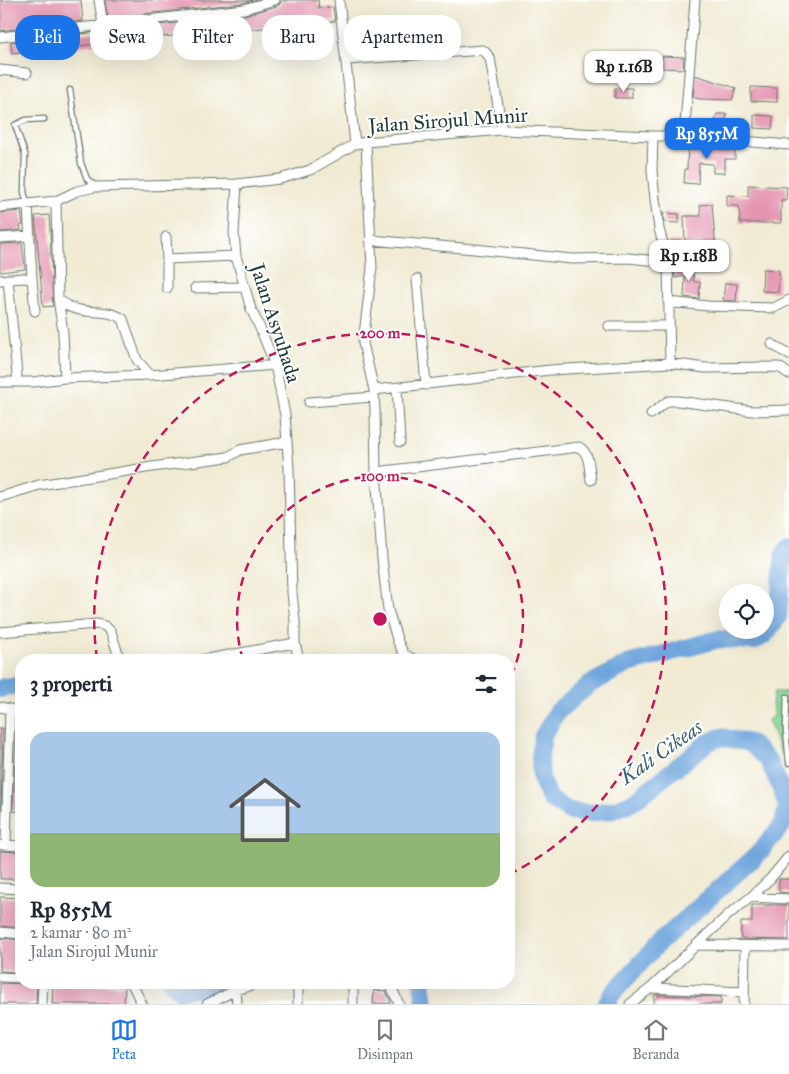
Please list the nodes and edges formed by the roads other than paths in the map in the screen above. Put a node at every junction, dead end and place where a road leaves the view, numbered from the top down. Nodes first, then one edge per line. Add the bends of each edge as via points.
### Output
1 (99, 0) edge
2 (275, 0) edge
3 (340, 0) edge
4 (695, 0) edge
5 (244, 4) edge
6 (101, 15) edge
7 (163, 16) edge
8 (90, 27) edge
9 (344, 34) edge
10 (0, 37) edge
11 (461, 52) edge
12 (347, 60) edge
13 (0, 70) edge
14 (27, 73) dead end
15 (70, 90) dead end
16 (44, 119) dead end
17 (502, 130) junction
18 (653, 136) junction
19 (684, 136) junction
20 (366, 142) junction
21 (355, 144) junction
22 (789, 145) edge
23 (237, 184) junction
24 (95, 187) junction
25 (56, 201) junction
26 (28, 205) junction
27 (0, 207) edge
28 (29, 236) junction
29 (166, 237) dead end
30 (0, 238) edge
31 (371, 240) junction
32 (236, 256) junction
33 (167, 259) junction
34 (668, 262) junction
35 (4, 279) edge
36 (32, 279) junction
37 (417, 279) dead end
38 (244, 287) junction
39 (167, 288) dead end
40 (195, 288) dead end
41 (58, 299) junction
42 (789, 300) edge
43 (668, 302) junction
44 (35, 311) dead end
45 (609, 326) dead end
46 (668, 326) junction
47 (772, 344) dead end
48 (789, 355) edge
49 (670, 363) junction
50 (274, 365) junction
51 (789, 374) edge
52 (16, 375) dead end
53 (150, 375) junction
54 (65, 378) junction
55 (0, 382) edge
56 (426, 384) junction
57 (397, 388) junction
58 (374, 394) junction
59 (309, 402) dead end
60 (789, 410) edge
61 (651, 414) dead end
62 (286, 442) junction
63 (400, 442) dead end
64 (376, 472) junction
65 (591, 480) dead end
66 (0, 497) edge
67 (0, 632) edge
68 (295, 643) junction
69 (118, 654) edge
70 (234, 654) edge
71 (298, 654) edge
72 (404, 654) edge
73 (787, 697) dead end
74 (0, 707) edge
75 (10, 709) junction
76 (15, 712) edge
77 (789, 763) edge
78 (3, 845) edge
79 (789, 856) edge
80 (0, 888) edge
81 (15, 889) edge
82 (751, 896) junction
83 (789, 899) edge
84 (0, 932) edge
85 (15, 933) edge
86 (696, 945) junction
87 (745, 946) junction
88 (789, 946) edge
89 (0, 976) edge
90 (15, 977) edge
91 (651, 988) junction
92 (43, 989) edge
93 (134, 989) edge
94 (240, 989) edge
95 (298, 989) edge
96 (353, 989) edge
97 (392, 989) edge
98 (236, 990) junction
99 (744, 992) junction
100 (42, 1004) edge
101 (142, 1004) edge
102 (207, 1004) edge
103 (236, 1004) edge
104 (298, 1004) edge
105 (353, 1004) edge
106 (400, 1004) edge
107 (631, 1004) edge
108 (744, 1004) edge

1 - 6 street
2 - 5 street
3 - 9 street
4 - 19 street
5 - 7 street
8 - 10 street
11 - 17 street via 483,50 490,58
12 - 21 street
13 - 14 street
15 - 24 lane via 81,163 87,179
16 - 26 lane via 26,120 14,125 25,154 24,192
17 - 18 street, Jalan Sirojul Munir
17 - 20 street, Jalan Sirojul Munir
18 - 19 street, Jalan Sirojul Munir
18 - 34 street via 655,199
19 - 22 street, Jalan Sirojul Munir
20 - 21 street, Jalan Sirojul Munir
20 - 31 street
21 - 23 street, Jalan Sirojul Munir via 310,170 280,179
23 - 24 street, Jalan Sirojul Munir
23 - 32 street, Jalan Asyuhada
24 - 25 street, Jalan Sirojul Munir
25 - 26 street, Jalan Sirojul Munir
25 - 41 street
26 - 27 street, Jalan Sirojul Munir
26 - 28 street
28 - 30 street
28 - 36 street
29 - 33 street
31 - 34 street via 572,259 628,258
31 - 58 street via 372,268 363,343
32 - 33 street
32 - 38 street, Jalan Asyuhada
33 - 39 street
34 - 43 street
35 - 36 street
35 - 52 street
36 - 44 street
37 - 56 street
38 - 40 street
38 - 50 street, Jalan Asyuhada
41 - 53 street via 74,309 112,314 123,319 137,360
41 - 54 street
42 - 43 street via 774,308
43 - 46 street
45 - 46 street
46 - 49 street
47 - 48 street
49 - 51 street via 705,368 779,367
49 - 56 street via 550,370
50 - 53 street
50 - 62 street, Jalan Asyuhada via 286,415
53 - 54 street
54 - 55 street
56 - 57 street
57 - 58 street
57 - 63 street
58 - 59 street
58 - 64 street
60 - 61 street via 752,411 668,401
62 - 66 street via 240,450 228,457 39,485
62 - 68 street, Jalan Asyuhada
64 - 65 street via 579,447 586,453
64 - 72 street via 388,610
67 - 69 street via 97,624 110,632
68 - 70 street
68 - 71 street, Jalan Asyuhada
73 - 77 lane
74 - 75 street
75 - 76 street
75 - 78 street
79 - 82 street
80 - 81 street
82 - 83 street
82 - 86 street
84 - 85 street
86 - 87 street
86 - 91 street
87 - 88 street
87 - 99 street
89 - 90 street
91 - 99 street
91 - 107 street
92 - 100 street
93 - 101 street
94 - 98 street
95 - 104 street
96 - 105 street
97 - 106 street
98 - 102 street
98 - 103 street
99 - 108 street

